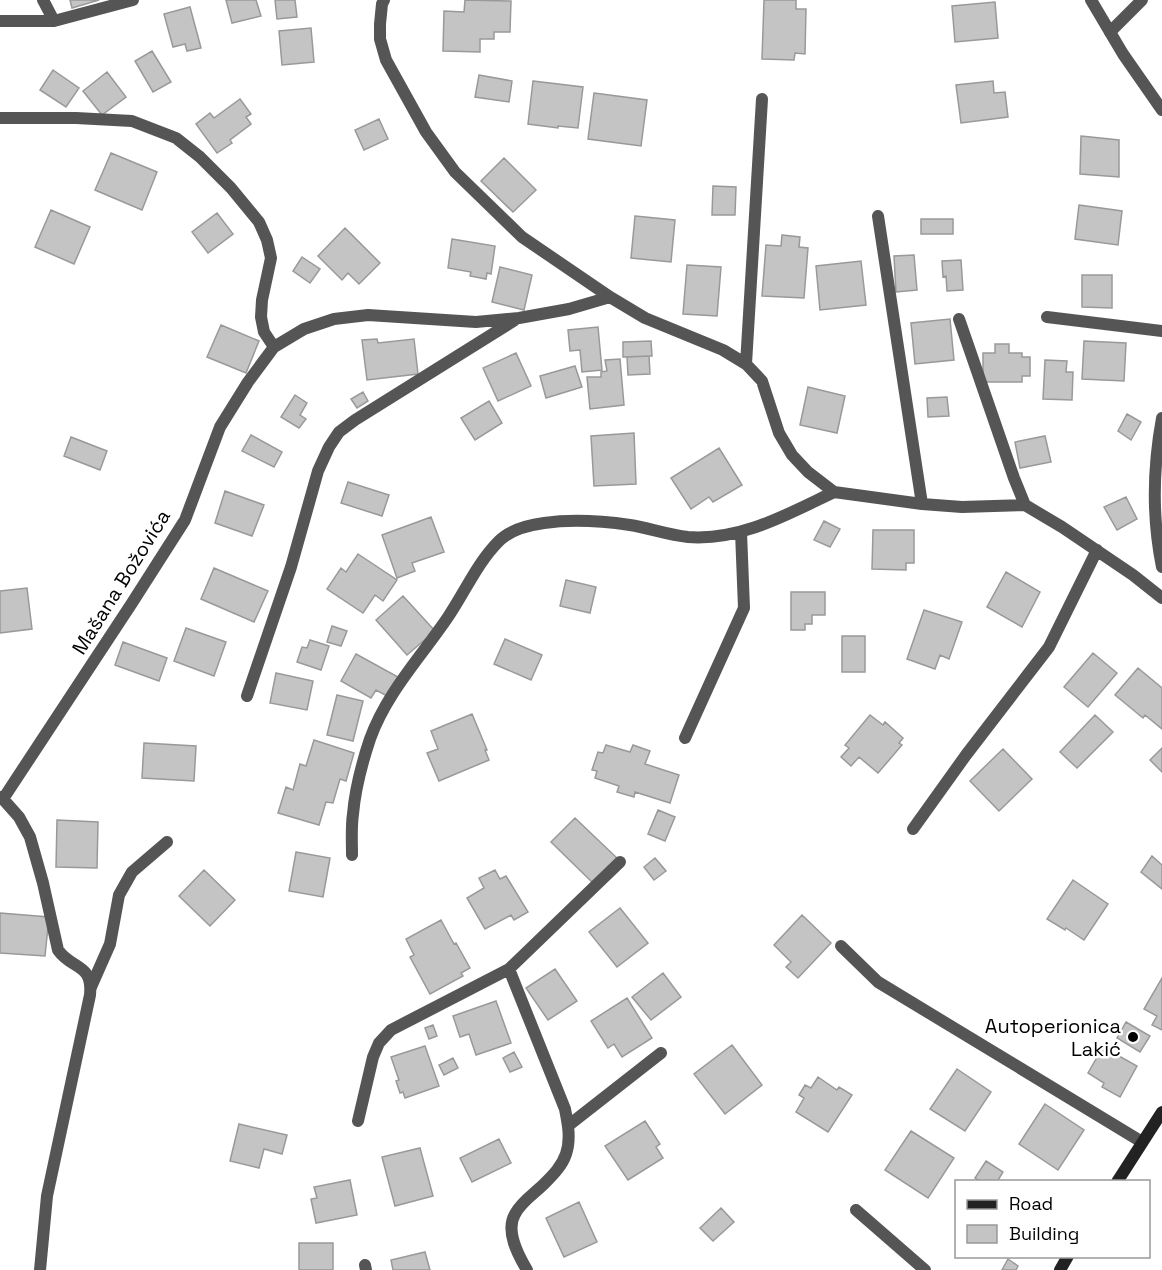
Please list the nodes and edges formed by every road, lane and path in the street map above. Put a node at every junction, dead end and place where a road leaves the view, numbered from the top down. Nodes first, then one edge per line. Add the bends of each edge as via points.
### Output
1 (43, 0) edge
2 (133, 0) edge
3 (384, 0) edge
4 (1091, 0) edge
5 (1142, 0) edge
6 (0, 21) edge
7 (54, 21) junction
8 (1110, 32) junction
9 (762, 99) dead end
10 (1162, 111) edge
11 (0, 118) edge
12 (878, 216) dead end
13 (610, 297) junction
14 (1047, 317) dead end
15 (519, 318) junction
16 (959, 319) dead end
17 (1162, 331) edge
18 (274, 347) junction
19 (746, 364) junction
20 (1162, 418) edge
21 (1160, 438) edge
22 (834, 492) junction
23 (922, 504) junction
24 (1025, 505) junction
25 (741, 532) junction
26 (1097, 550) junction
27 (1162, 567) edge
28 (1162, 598) edge
29 (247, 696) dead end
30 (685, 738) dead end
31 (2, 798) edge
32 (913, 829) dead end
33 (167, 842) dead end
34 (352, 855) dead end
35 (620, 862) dead end
36 (841, 946) dead end
37 (509, 969) junction
38 (91, 987) junction
39 (661, 1053) dead end
40 (1162, 1112) edge
41 (358, 1121) dead end
42 (569, 1125) junction
43 (1142, 1142) junction
44 (1118, 1180) edge
45 (856, 1210) dead end
46 (40, 1270) edge
47 (527, 1270) edge
48 (925, 1270) edge

1 - 7 street
2 - 7 street
3 - 13 street via 380,39 386,60 426,132 455,172 522,237
4 - 8 street
5 - 8 street
6 - 7 street
8 - 10 street
9 - 19 street
11 - 18 street via 132,121 176,138 200,157 259,222 267,240 271,258 261,317 264,332
12 - 23 street
13 - 15 street, Mašana Božovića
13 - 19 street via 645,318 723,350
14 - 17 street
15 - 18 street, Mašana Božovića via 477,322 368,315 334,319 304,329
15 - 29 street via 339,432 318,471 291,567
16 - 24 street
18 - 31 street, Mašana Božovića via 220,427 185,519
19 - 22 street via 762,381 779,433 792,455
20 - 21 street
21 - 27 street via 1155,493
22 - 23 street
22 - 25 street
23 - 24 street
24 - 26 street
25 - 30 street via 744,608
25 - 34 street via 688,537 630,525 576,520 543,523 517,530 500,540 382,712 359,783 353,813
26 - 28 street
26 - 32 street via 1049,647
31 - 38 street via 30,837 58,950 82,968
33 - 38 street via 132,872 119,895 110,944
35 - 37 street
36 - 43 street via 878,982
37 - 41 street via 391,1030 379,1043 373,1058
37 - 42 street
38 - 46 street via 47,1196
39 - 42 street
40 - 43 street
42 - 47 street via 566,1155 556,1172 515,1214 511,1227
43 - 44 street
45 - 48 street

